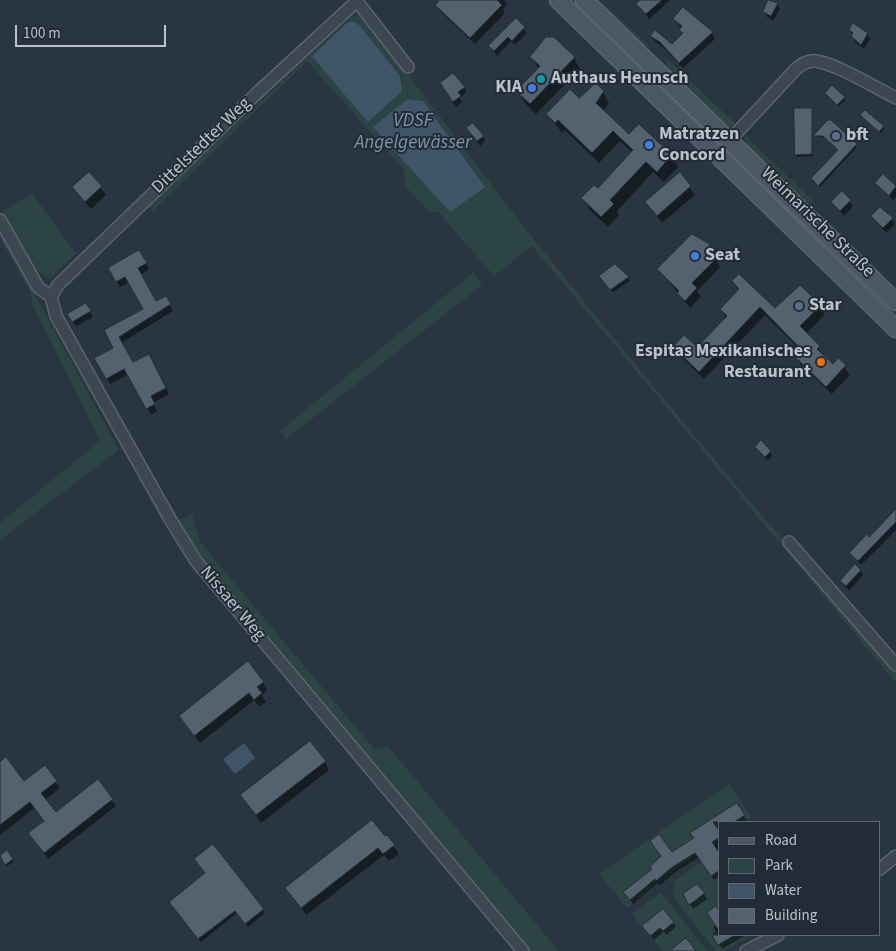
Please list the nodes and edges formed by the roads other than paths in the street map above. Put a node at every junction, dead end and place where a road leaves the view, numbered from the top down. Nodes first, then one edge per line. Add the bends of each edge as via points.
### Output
1 (357, 0) edge
2 (558, 0) edge
3 (584, 0) edge
4 (408, 67) dead end
5 (896, 98) edge
6 (729, 141) junction
7 (716, 154) junction
8 (0, 220) edge
9 (52, 297) junction
10 (896, 302) edge
11 (896, 329) edge
12 (789, 542) dead end
13 (896, 665) edge
14 (896, 856) edge
15 (881, 868) edge
16 (776, 936) edge
17 (522, 951) edge
18 (746, 951) edge

1 - 4 street
1 - 9 street, Dittelstedter Weg via 58,284
2 - 7 main road, Weimarische Straße
3 - 6 main road, Weimarische Straße
5 - 6 street via 834,68 816,61 805,62
6 - 7 main road
6 - 10 main road, Weimarische Straße
7 - 11 main road, Weimarische Straße
8 - 9 street via 38,287
9 - 17 street, Nissaer Weg via 56,316 196,561
12 - 13 street
14 - 15 street
16 - 18 street

